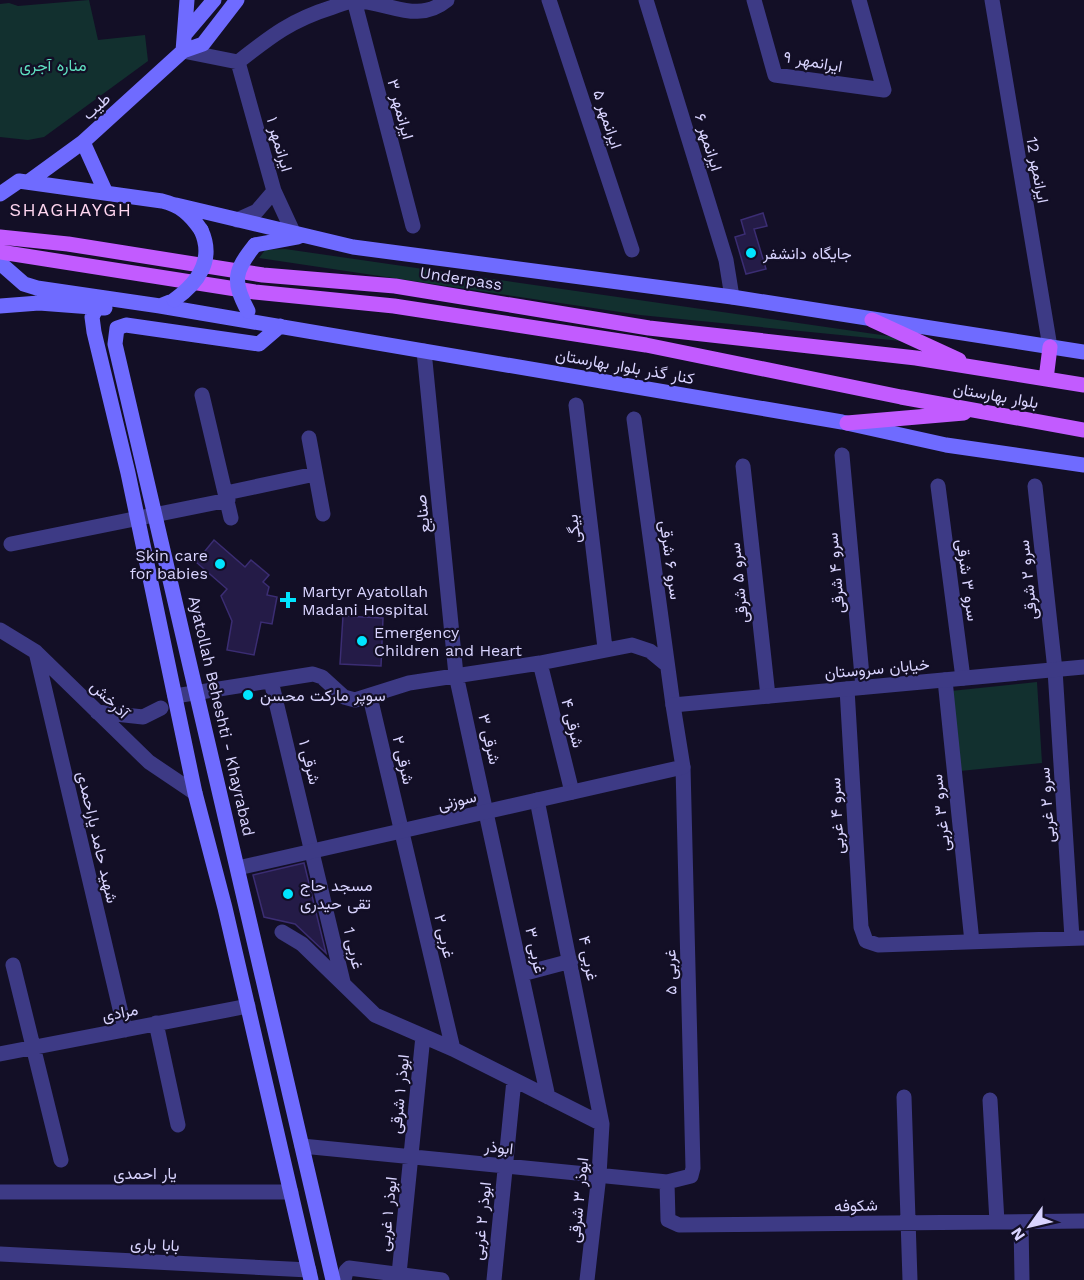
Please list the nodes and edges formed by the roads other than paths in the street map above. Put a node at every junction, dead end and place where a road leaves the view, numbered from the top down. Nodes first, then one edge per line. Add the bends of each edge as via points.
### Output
1 (187, 0) edge
2 (214, 0) edge
3 (237, 0) edge
4 (354, 0) edge
5 (447, 0) edge
6 (549, 0) edge
7 (646, 0) edge
8 (754, 0) edge
9 (859, 0) edge
10 (992, 0) edge
11 (186, 33) junction
12 (183, 51) junction
13 (238, 62) junction
14 (82, 142) junction
15 (11, 185) edge
16 (274, 191) junction
17 (106, 193) junction
18 (176, 205) junction
19 (237, 220) junction
20 (413, 226) dead end
21 (300, 234) junction
22 (0, 237) edge
23 (632, 250) dead end
24 (0, 252) edge
25 (0, 263) edge
26 (732, 297) junction
27 (163, 304) junction
28 (0, 306) edge
29 (97, 307) junction
30 (872, 320) junction
31 (280, 326) junction
32 (1050, 347) junction
33 (424, 351) junction
34 (1084, 352) edge
35 (916, 358) joint
36 (978, 368) junction
37 (1046, 379) junction
38 (1084, 384) edge
39 (202, 395) dead end
40 (576, 405) dead end
41 (988, 411) junction
42 (634, 419) dead end
43 (847, 423) junction
44 (1084, 430) edge
45 (309, 438) dead end
46 (842, 455) dead end
47 (1084, 465) edge
48 (743, 466) dead end
49 (315, 474) junction
50 (938, 486) dead end
51 (1035, 486) dead end
52 (227, 496) junction
53 (156, 514) junction
54 (323, 514) dead end
55 (137, 518) junction
56 (231, 518) dead end
57 (11, 544) dead end
58 (0, 630) edge
59 (605, 648) junction
60 (36, 652) junction
61 (540, 663) junction
62 (667, 665) junction
63 (1084, 667) edge
64 (1055, 670) junction
65 (456, 675) junction
66 (963, 678) junction
67 (945, 680) junction
68 (271, 681) junction
69 (863, 687) junction
70 (847, 689) junction
71 (198, 694) junction
72 (175, 696) junction
73 (768, 696) junction
74 (370, 697) junction
75 (673, 705) junction
76 (160, 708) dead end
77 (97, 712) junction
78 (683, 767) junction
79 (572, 792) junction
80 (195, 793) junction
81 (537, 800) junction
82 (488, 811) junction
83 (402, 831) junction
84 (314, 851) junction
85 (238, 868) junction
86 (216, 874) junction
87 (282, 932) dead end
88 (1078, 938) edge
89 (972, 942) junction
90 (571, 961) junction
91 (13, 965) dead end
92 (522, 974) junction
93 (343, 982) junction
94 (248, 1006) junction
95 (156, 1023) junction
96 (274, 1024) junction
97 (253, 1028) junction
98 (125, 1030) junction
99 (423, 1036) junction
100 (34, 1047) junction
101 (453, 1049) junction
102 (0, 1054) edge
103 (513, 1080) junction
104 (548, 1097) junction
105 (904, 1097) dead end
106 (990, 1100) dead end
107 (602, 1124) junction
108 (178, 1125) dead end
109 (302, 1146) junction
110 (411, 1156) junction
111 (61, 1160) dead end
112 (505, 1165) junction
113 (599, 1175) junction
114 (691, 1176) joint
115 (667, 1182) junction
116 (0, 1192) edge
117 (291, 1192) junction
118 (1084, 1221) edge
119 (910, 1222) junction
120 (997, 1222) junction
121 (1021, 1222) junction
122 (0, 1254) edge
123 (399, 1274) junction
124 (310, 1275) edge
125 (338, 1279) edge
126 (442, 1280) edge
127 (494, 1280) edge
128 (588, 1280) edge
129 (910, 1280) edge
130 (1022, 1280) edge

1 - 11 main road
2 - 11 main road
3 - 12 main road, طیب via 203,44
4 - 5 street via 414,12 436,9
4 - 13 street via 281,28
4 - 20 street, ایرانمهر ۳
6 - 23 street, ایرانمهر ۵
7 - 26 street, ایرانمهر ۶ via 726,260
8 - 9 street, ایرانمهر ۹ via 775,75 884,90
10 - 32 street, ایرانمهر 12
11 - 12 main road
12 - 13 street
12 - 14 main road, طیب
13 - 16 street, ایرانمهر ۱
14 - 15 main road, طیب
14 - 17 main road
15 - 17 main road
16 - 19 street via 257,211
16 - 21 street, ایرانمهر ۱
17 - 18 main road
18 - 19 main road
18 - 27 main road, bridge via 201,230 206,249 203,268 189,289
19 - 21 main road
21 - 26 main road via 353,247
21 - 31 main road, bridge via 255,245 241,262 237,278 248,310 259,319
22 - 35 main road, Underpass via 68,243 263,275 395,286 649,328
24 - 41 main road, بلوار بهارستان via 255,292 394,306 646,345
25 - 27 main road, کنار گذر بلوار بهارستان via 24,284 37,288
26 - 30 main road
27 - 29 main road via 140,312
27 - 31 main road, کنار گذر بلوار بهارستان
28 - 29 main road via 39,303
29 - 55 main road via 93,326
30 - 32 main road
30 - 36 main road
31 - 33 main road, کنار گذر بلوار بهارستان
31 - 53 main road, Ayatollah Beheshti - Khayrabad via 258,344 144,327 117,328 115,344 120,369
32 - 34 main road
32 - 37 main road
33 - 43 main road, کنار گذر بلوار بهارستان
33 - 65 street, صنایع
35 - 36 main road, بلوار بهارستان
36 - 37 main road, بلوار بهارستان
37 - 38 main road, بلوار بهارستان
39 - 52 street
40 - 59 street, بیگی
41 - 43 main road
41 - 44 main road, بلوار بهارستان
42 - 62 street, سرو ۶ شرقی
43 - 47 main road, کنار گذر بلوار بهارستان via 946,445
45 - 49 street
46 - 69 street, سرو ۴ شرقی
48 - 73 street, سرو ۵ شرقی
49 - 52 street
49 - 54 street
50 - 66 street, سرو ۳ شرقی
51 - 64 street, سرو ۲ شرقی
52 - 53 street
52 - 56 street
53 - 55 street
53 - 71 main road, Ayatollah Beheshti - Khayrabad
55 - 57 street
55 - 72 main road
58 - 60 street, آذرخش
59 - 61 street
59 - 62 street via 632,645 650,651
60 - 77 street, آذرخش
60 - 98 street, شهید حامد یاراحمدی
61 - 65 street
61 - 79 street, شرقی ۴
62 - 75 street, سرو ۶ شرقی
63 - 64 street, خیابان سروستان
64 - 66 street, خیابان سروستان
64 - 88 street, سرو ۲ غربی
65 - 74 street via 409,683
65 - 82 street, شرقی ۳
66 - 67 street, خیابان سروستان
67 - 69 street, خیابان سروستان
67 - 89 street, سرو ۳ غربی
68 - 71 street
68 - 74 street via 313,674 349,699
68 - 84 street, شرقی ۱
69 - 70 street, خیابان سروستان
70 - 73 street, خیابان سروستان
70 - 89 street, سرو ۴ غربی via 861,927 866,941 878,945
71 - 72 street
71 - 85 main road, Ayatollah Beheshti - Khayrabad
72 - 80 main road
73 - 75 street, خیابان سروستان
74 - 83 street, شرقی ۲
75 - 78 street, غربی ۵
76 - 77 street via 143,717
77 - 80 street, آذرخش via 149,762
78 - 79 street, سوزنی
78 - 114 street, غربی ۵
79 - 81 street, سوزنی
80 - 86 main road
81 - 82 street, سوزنی
81 - 90 street, غربی ۴
82 - 83 street, سوزنی
82 - 92 street, غربی ۳
83 - 84 street, سوزنی
83 - 101 street, غربی ۲
84 - 85 street, سوزنی
84 - 93 street, غربی 1
85 - 86 main road
85 - 96 main road, Ayatollah Beheshti - Khayrabad
86 - 94 main road
87 - 93 street via 302,944
88 - 89 street
90 - 92 street
90 - 107 street, غربی ۴
91 - 100 street
92 - 104 street, غربی ۳
93 - 99 street via 375,1015
94 - 95 street, مرادی
94 - 97 main road
95 - 98 street, مرادی
95 - 108 street
96 - 97 main road
96 - 109 main road, Ayatollah Beheshti - Khayrabad
97 - 117 main road
98 - 100 street, مرادی
99 - 101 street
99 - 110 street, ابوذر ۱ شرقی
100 - 102 street, مرادی
100 - 111 street
101 - 103 street
103 - 104 street
103 - 112 street, ابوذر ۲ غربی
104 - 107 street
105 - 119 street
106 - 120 street
107 - 113 street, ابوذر ۳ شرقی
109 - 110 street, ابوذر
109 - 125 main road, Ayatollah Beheshti - Khayrabad
110 - 112 street, ابوذر
110 - 123 street, ابوذر ۱ غربی
112 - 113 street, ابوذر
112 - 127 street, ابوذر ۲ غربی
113 - 115 street, ابوذر
113 - 128 street, ابوذر ۳ شرقی
114 - 115 street, ابوذر
115 - 119 street, شکوفه via 668,1220 679,1225
116 - 117 street, یار احمدی
117 - 124 main road
118 - 121 street, شکوفه
119 - 120 street, شکوفه
119 - 129 street
120 - 121 street, شکوفه
121 - 130 street
122 - 124 street, بابا یاری
123 - 125 street via 349,1268
123 - 126 street

